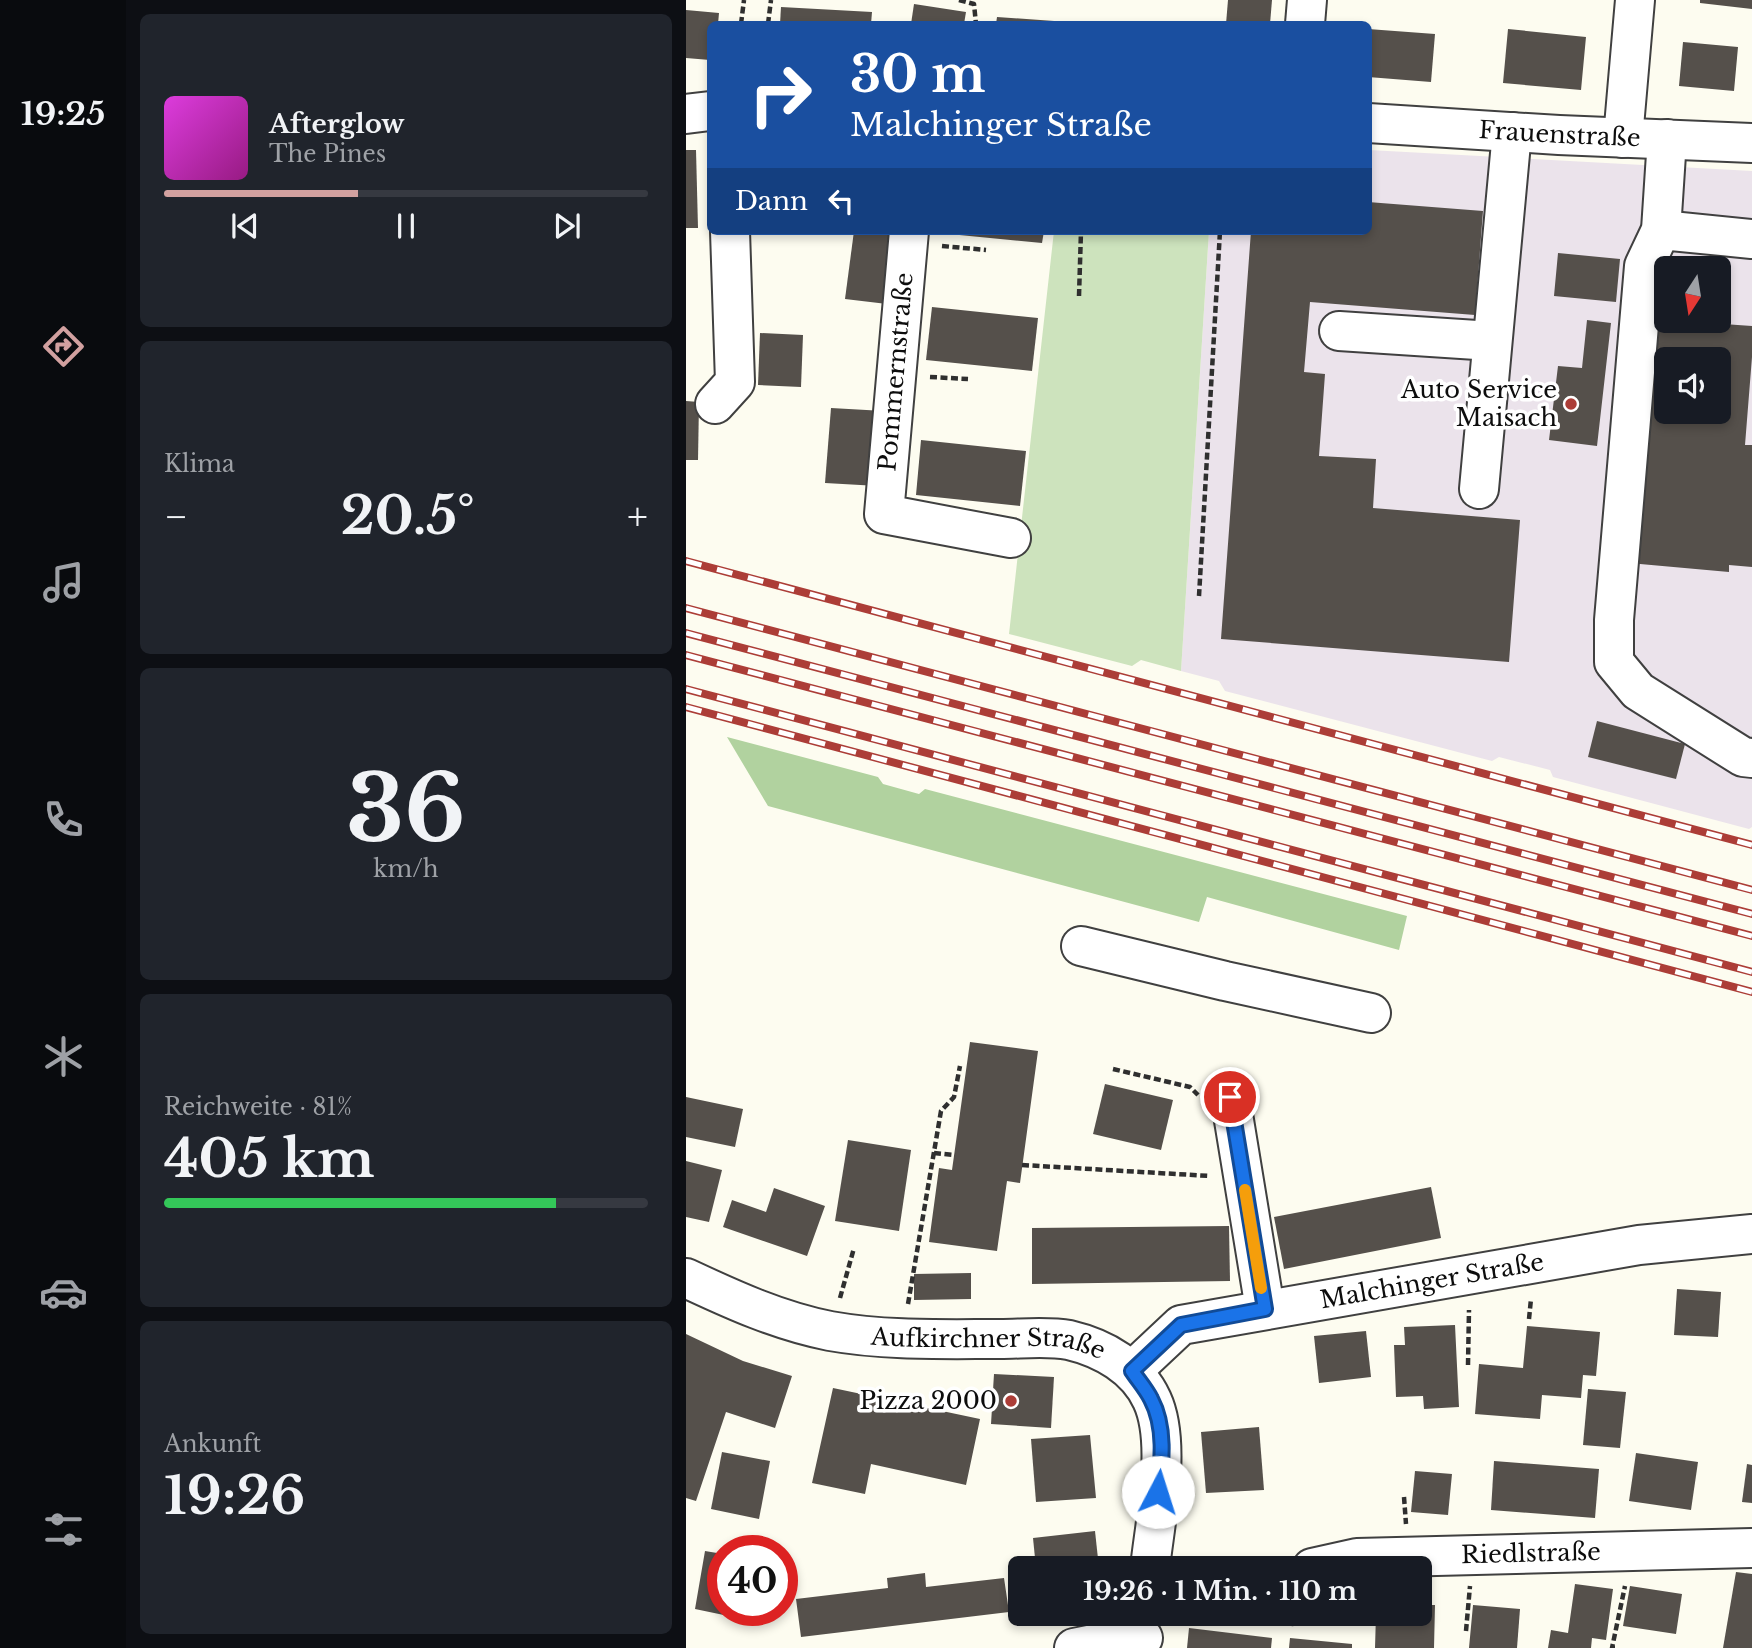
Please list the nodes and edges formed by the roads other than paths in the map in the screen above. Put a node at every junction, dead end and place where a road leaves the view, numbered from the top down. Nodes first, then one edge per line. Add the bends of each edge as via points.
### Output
1 (1307, 0) edge
2 (1635, 0) edge
3 (1305, 21) edge
4 (707, 111) edge
5 (686, 114) edge
6 (1372, 123) edge
7 (1512, 132) junction
8 (1623, 138) junction
9 (1667, 139) junction
10 (1752, 143) edge
11 (1661, 230) junction
12 (730, 235) edge
13 (909, 237) edge
14 (1752, 239) edge
15 (1339, 331) dead end
16 (1492, 341) junction
17 (715, 404) dead end
18 (1479, 489) dead end
19 (1011, 538) dead end
20 (1752, 758) edge
21 (1081, 946) dead end
22 (1371, 1013) dead end
23 (1232, 1111) road end
24 (1752, 1234) edge
25 (686, 1278) edge
26 (1265, 1309) junction
27 (1132, 1371) junction
28 (1752, 1548) edge
29 (1151, 1556) edge
30 (1432, 1556) edge
31 (1143, 1633) edge
32 (1074, 1648) edge

1 - 3 street
2 - 8 street
4 - 5 street
6 - 7 street, Frauenstraße
7 - 8 street, Frauenstraße
7 - 16 street
8 - 9 street, Frauenstraße
9 - 10 street, Frauenstraße
9 - 11 street
11 - 14 street
11 - 20 street via 1644,265 1614,662 1638,691 1742,757
12 - 17 street via 735,382
13 - 19 street, Pommernstraße via 884,514
15 - 16 street
16 - 18 street
21 - 22 street
23 - 26 street
24 - 26 street, Malchinger Straße via 1639,1245
25 - 27 street, Aufkirchner Straße via 769,1315 830,1331 900,1339 1067,1340 1107,1353
26 - 27 street, Malchinger Straße via 1181,1325
27 - 29 street, Aufkirchner Straße via 1152,1399 1161,1431
28 - 30 street, Riedlstraße
31 - 32 street

